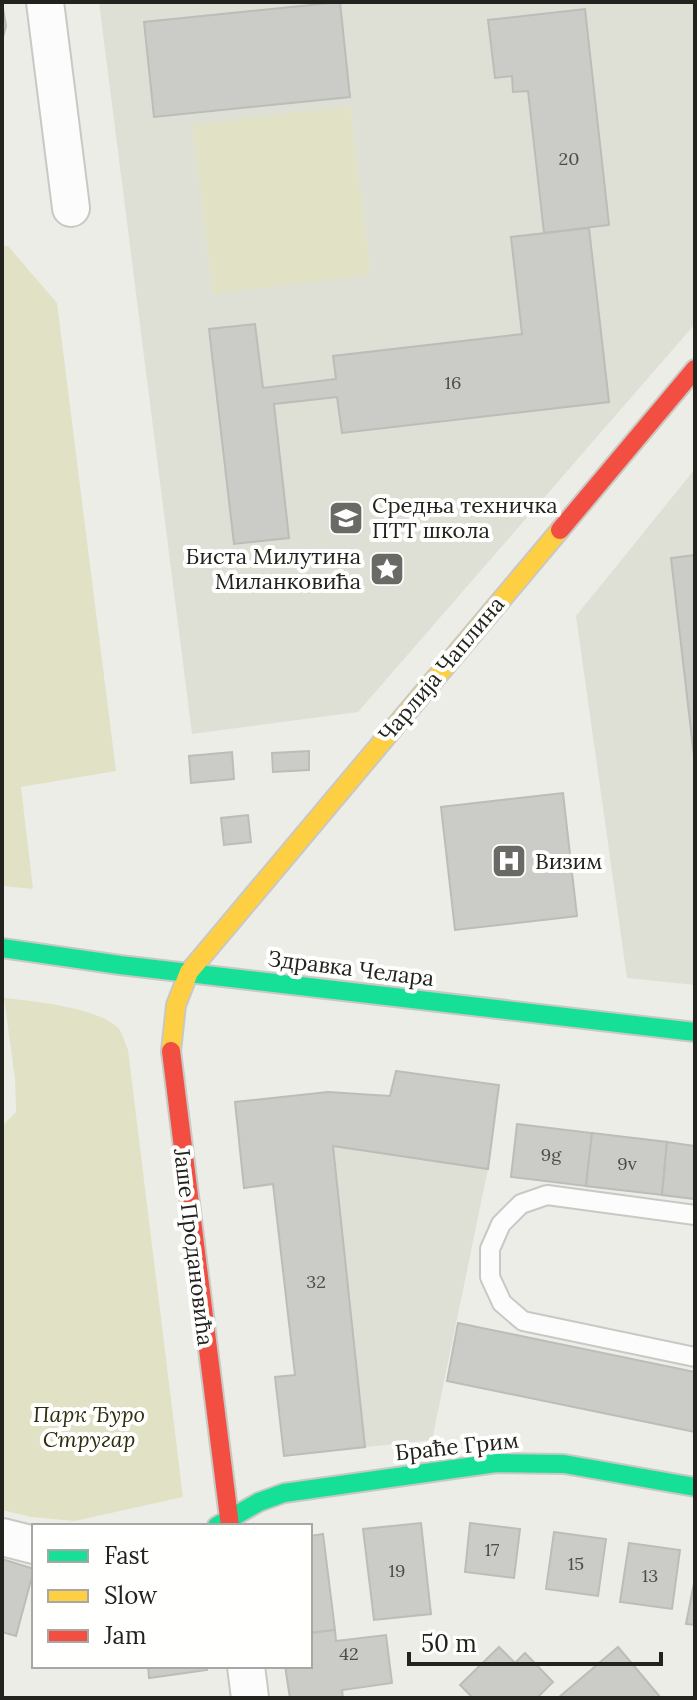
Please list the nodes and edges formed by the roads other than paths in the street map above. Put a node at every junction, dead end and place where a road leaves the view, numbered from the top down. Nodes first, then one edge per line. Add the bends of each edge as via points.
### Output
1 (45, 2) edge
2 (71, 208) dead end
3 (695, 369) edge
4 (2, 948) edge
5 (189, 972) junction
6 (695, 1032) edge
7 (695, 1215) edge
8 (695, 1357) edge
9 (695, 1487) edge
10 (225, 1524) edge
11 (2, 1537) edge
12 (32, 1544) edge
13 (246, 1668) edge
14 (250, 1698) edge

1 - 2 street
3 - 5 street, Чарлија Чаплина
4 - 5 street, Здравка Челара
5 - 6 street, Здравка Челара
5 - 10 street, Јаше Продановића via 171,1020 172,1062
7 - 8 lane via 547,1195 521,1204 501,1224 490,1249 490,1277 502,1303 523,1321
9 - 10 street, Браће Грим via 564,1464 496,1463 284,1493
11 - 12 street
13 - 14 street

